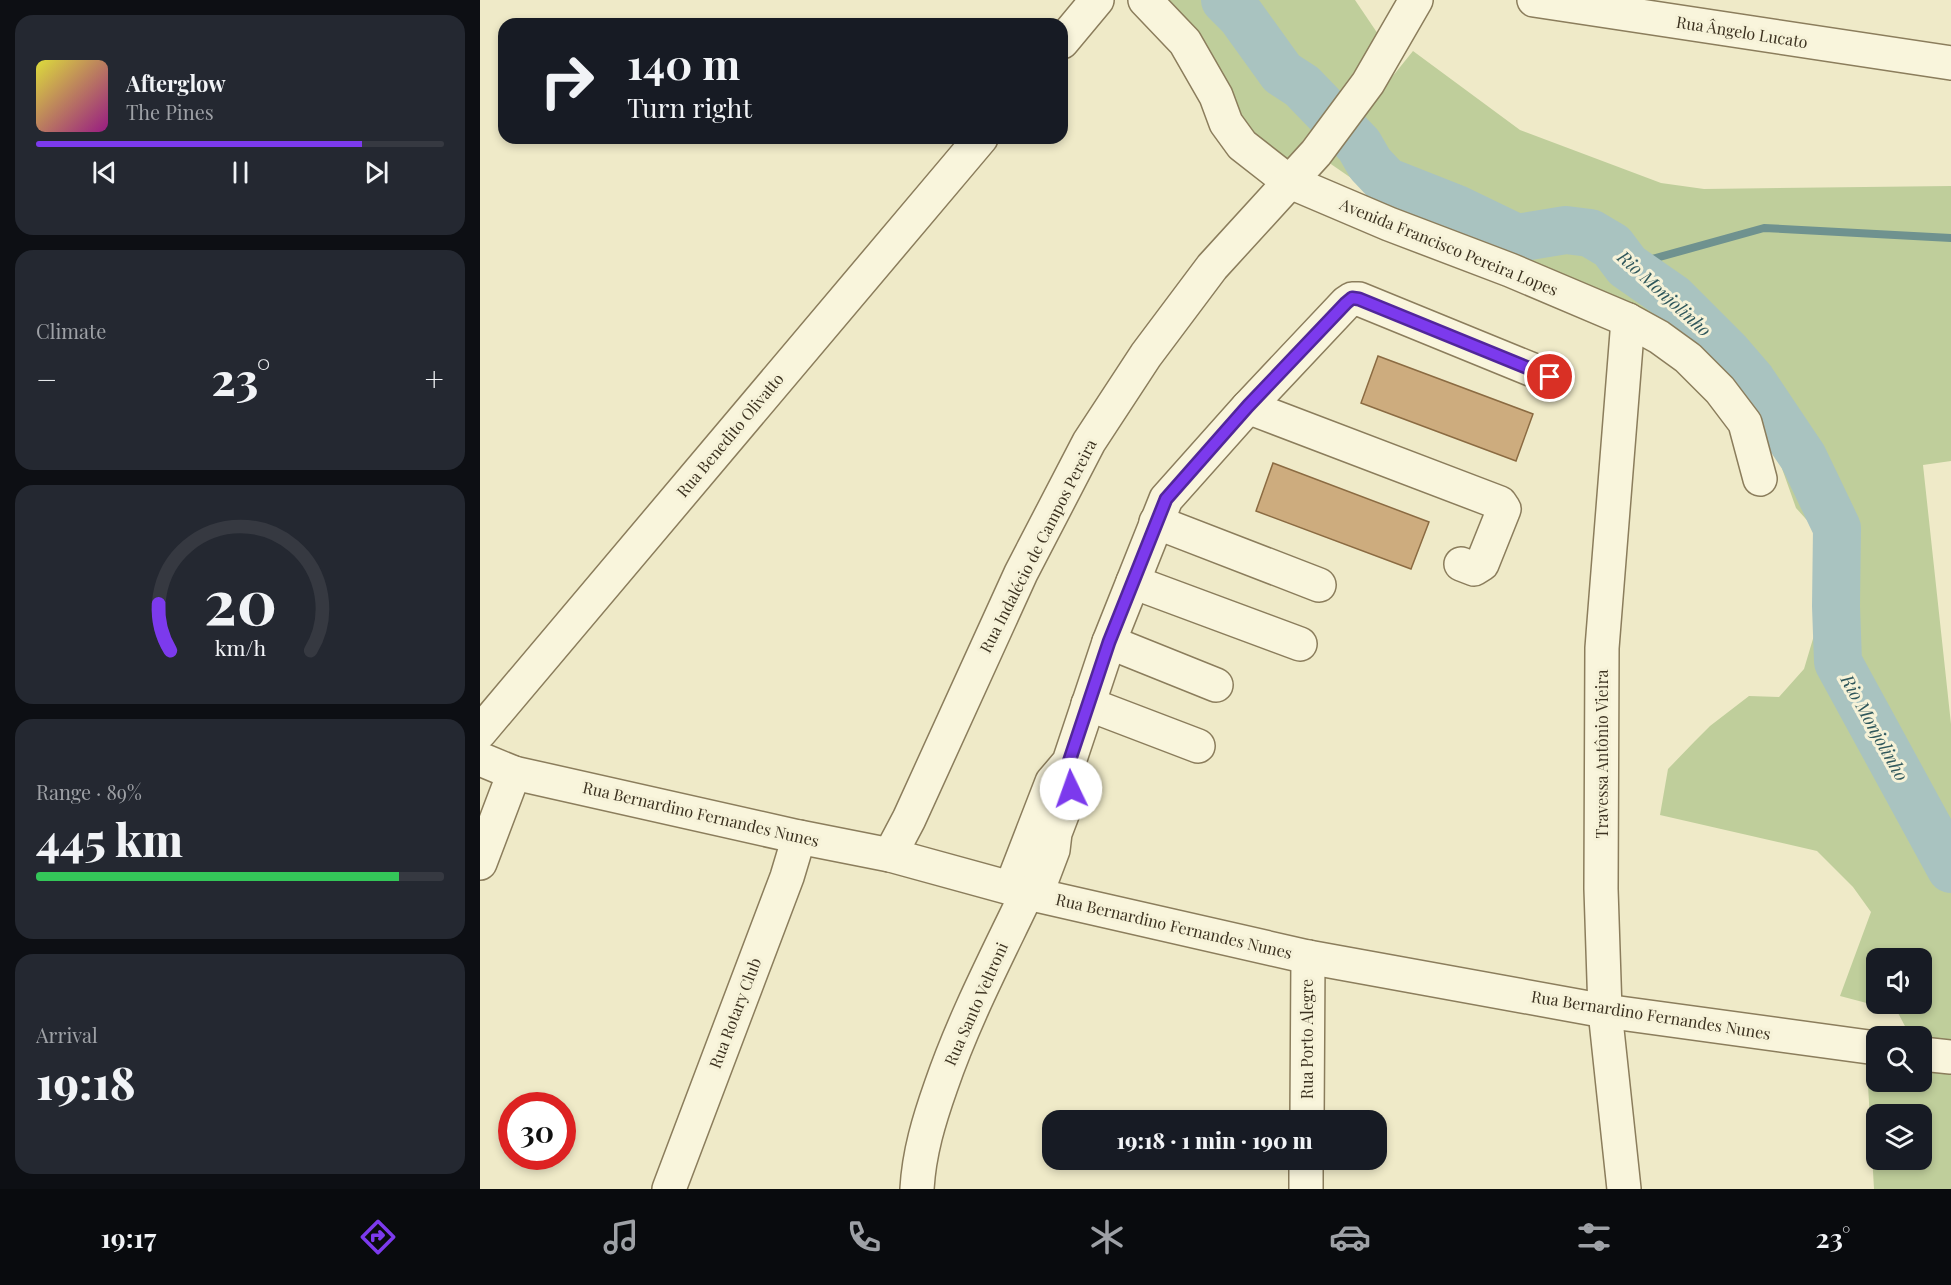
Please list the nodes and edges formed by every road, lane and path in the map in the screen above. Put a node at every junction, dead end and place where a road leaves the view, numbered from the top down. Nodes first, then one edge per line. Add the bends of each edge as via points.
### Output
1 (1097, 0) edge
2 (1145, 0) edge
3 (1416, 0) edge
4 (1534, 0) edge
5 (1068, 35) edge
6 (1951, 63) edge
7 (976, 144) edge
8 (1288, 181) junction
9 (1628, 320) junction
10 (1550, 377) dead end
11 (1248, 406) junction
12 (1760, 479) dead end
13 (1156, 522) junction
14 (1461, 564) dead end
15 (1133, 582) junction
16 (1319, 585) dead end
17 (1109, 642) junction
18 (1300, 644) dead end
19 (1216, 685) dead end
20 (1088, 704) junction
21 (480, 732) edge
22 (1198, 746) dead end
23 (480, 759) edge
24 (1069, 762) junction
25 (514, 772) junction
26 (799, 837) junction
27 (1053, 850) junction
28 (890, 855) junction
29 (480, 863) edge
30 (1025, 892) junction
31 (1083, 905) junction
32 (1308, 957) junction
33 (1605, 1011) junction
34 (1866, 1047) edge
35 (1932, 1055) edge
36 (1951, 1057) edge
37 (1307, 1110) edge
38 (1306, 1170) edge
39 (669, 1189) edge
40 (917, 1189) edge
41 (1306, 1189) edge
42 (1624, 1189) edge

1 - 5 street
2 - 8 street, Avenida Francisco Pereira Lopes via 1185,42 1216,96 1226,123 1242,145
3 - 8 street, Rua Indalécio de Campos Pereira via 1368,83 1316,153
4 - 6 street, Rua Ângelo Lucato
7 - 21 street, Rua Benedito Olivatto
8 - 9 street, Avenida Francisco Pereira Lopes
8 - 28 street, Rua Indalécio de Campos Pereira via 1212,267 1146,355 1089,442 1021,573
9 - 12 street, Avenida Francisco Pereira Lopes via 1688,358 1720,390 1745,423
9 - 33 street, Travessa Antônio Vieira via 1602,648
10 - 11 street via 1352,298
11 - 13 street via 1166,499
11 - 14 street via 1500,503 1504,509 1482,564 1474,569
13 - 15 street
13 - 16 street
15 - 17 street
15 - 18 street
17 - 19 street
17 - 20 street
20 - 22 street
20 - 24 street
23 - 25 street, Rua Bernardino Fernandes Nunes
24 - 27 street via 1071,789
24 - 30 street via 1052,782
25 - 26 street, Rua Bernardino Fernandes Nunes
25 - 29 street
26 - 28 street, Rua Bernardino Fernandes Nunes
26 - 39 street, Rua Rotary Club
27 - 30 street
27 - 31 street
28 - 30 street, Rua Bernardino Fernandes Nunes
30 - 31 street, Rua Bernardino Fernandes Nunes
30 - 40 street, Rua Santo Veltroni via 957,1041 928,1121 918,1164
31 - 32 street, Rua Bernardino Fernandes Nunes
32 - 33 street, Rua Bernardino Fernandes Nunes
32 - 37 street, Rua Porto Alegre
33 - 34 street, Rua Bernardino Fernandes Nunes
33 - 42 street, Travessa Antônio Vieira
35 - 36 street
38 - 41 street

